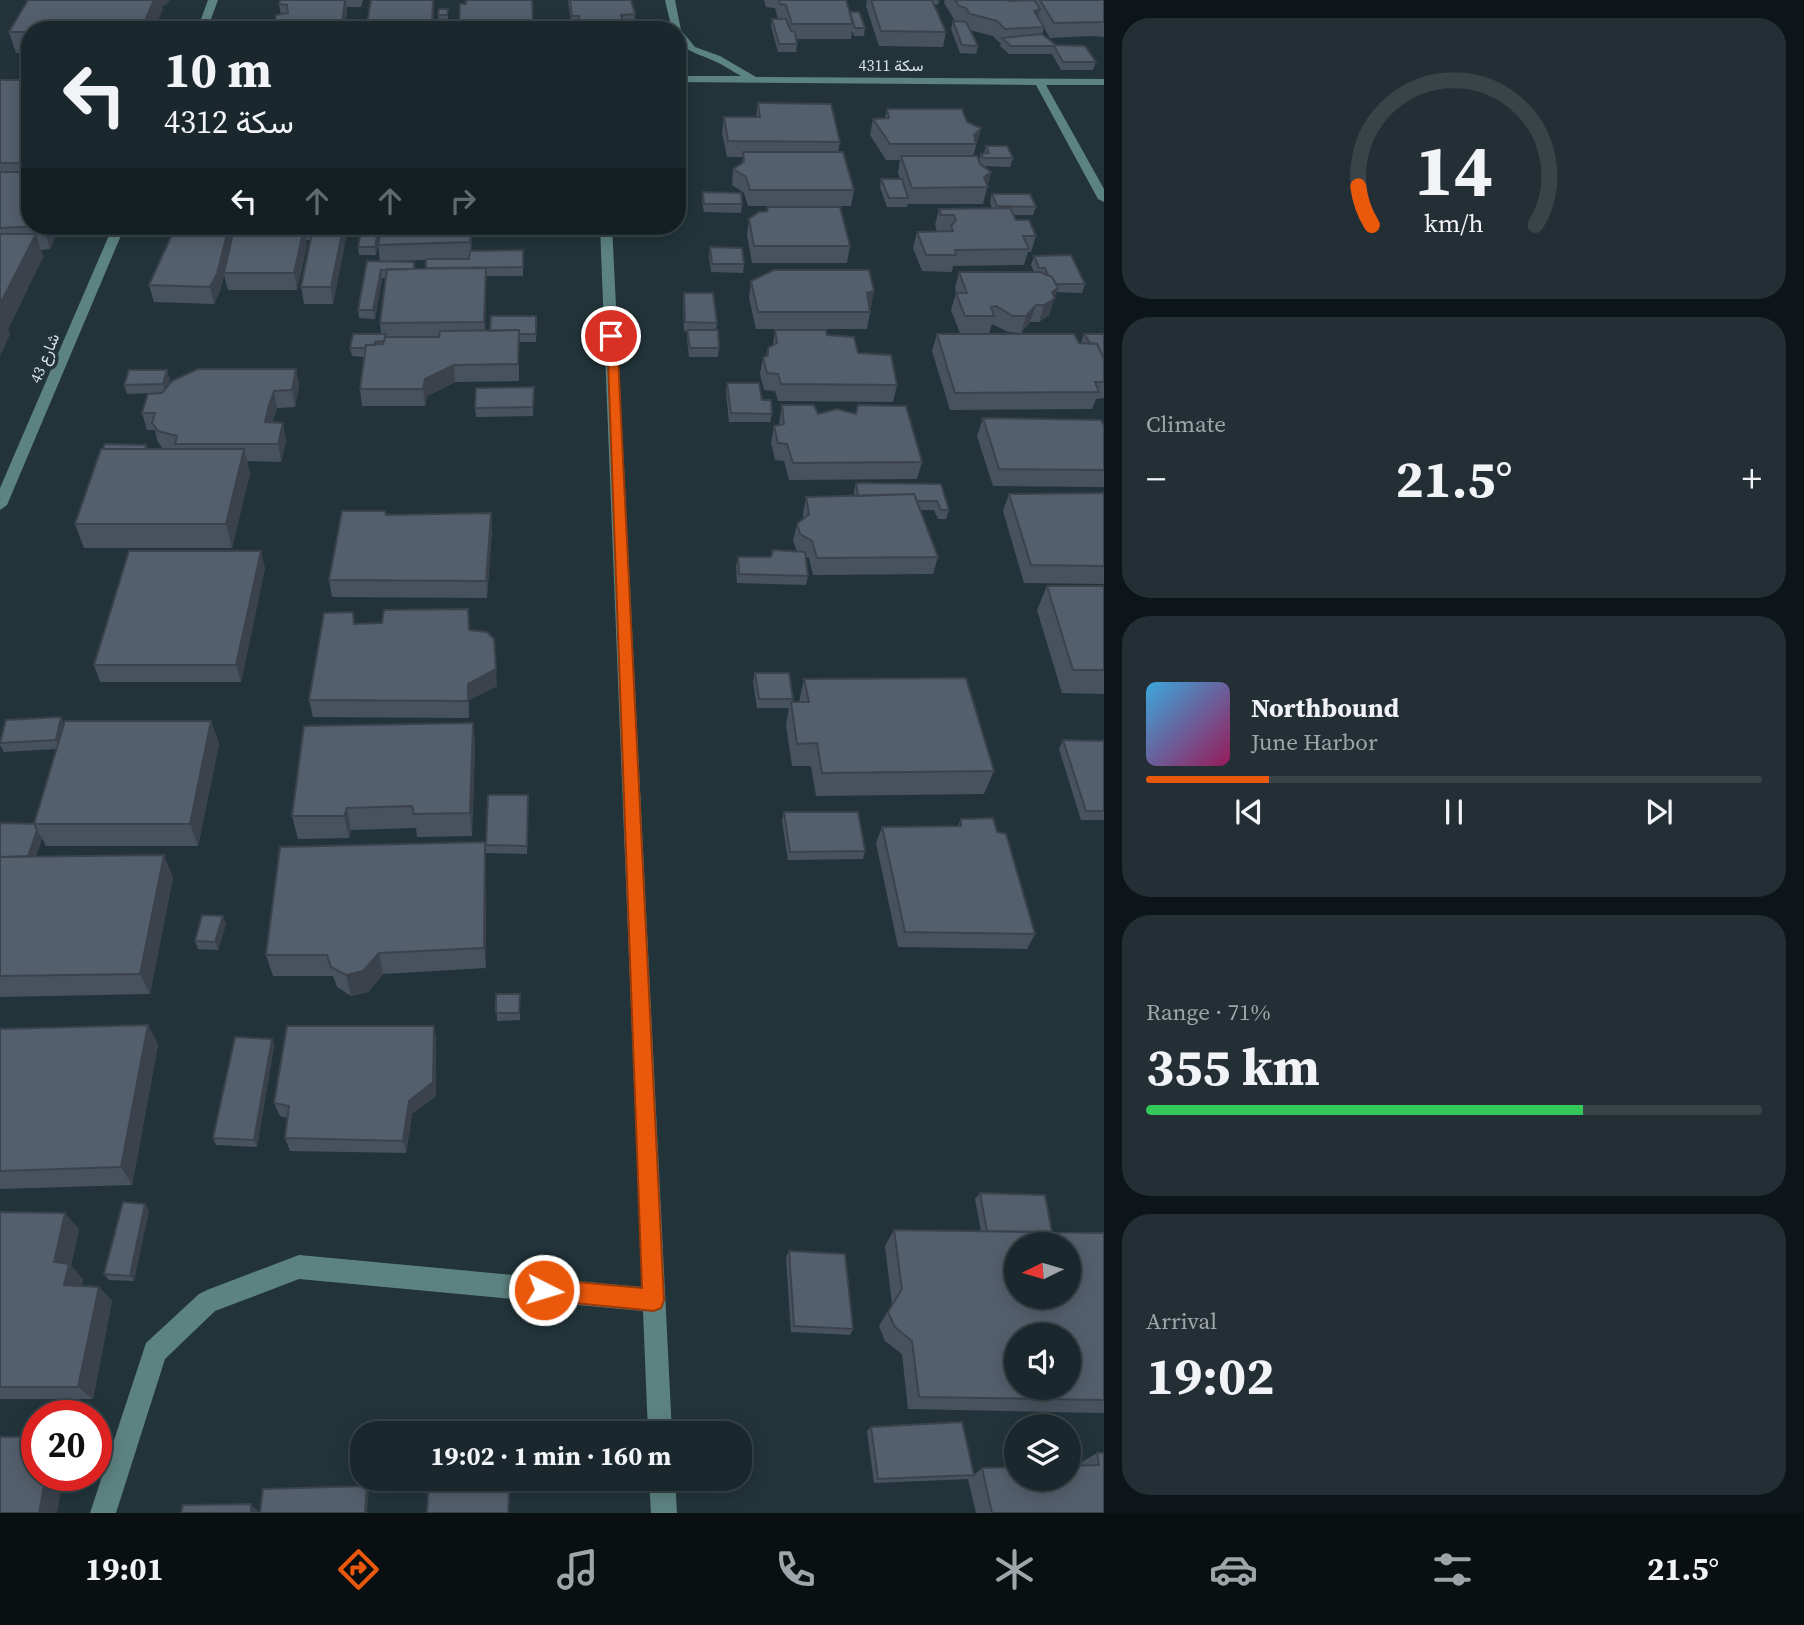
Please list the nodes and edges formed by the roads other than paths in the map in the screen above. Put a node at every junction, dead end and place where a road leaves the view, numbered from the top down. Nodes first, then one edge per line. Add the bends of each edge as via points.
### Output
1 (213, 0) edge
2 (670, 0) edge
3 (205, 21) edge
4 (675, 21) edge
5 (686, 42) edge
6 (686, 79) edge
7 (754, 80) junction
8 (1040, 82) junction
9 (1104, 82) edge
10 (1104, 199) edge
11 (115, 235) edge
12 (606, 235) edge
13 (0, 505) edge
14 (654, 1300) junction
15 (659, 1421) edge
16 (663, 1491) edge
17 (103, 1513) edge
18 (664, 1513) edge

1 - 3 street
2 - 4 street
5 - 7 street
6 - 7 street, سكة 4311
7 - 8 street, سكة 4311
8 - 9 street, سكة 4311
8 - 10 street
11 - 13 street, شارع 43
12 - 14 street
14 - 15 street
14 - 17 street via 299,1267 207,1302 155,1352
16 - 18 street

